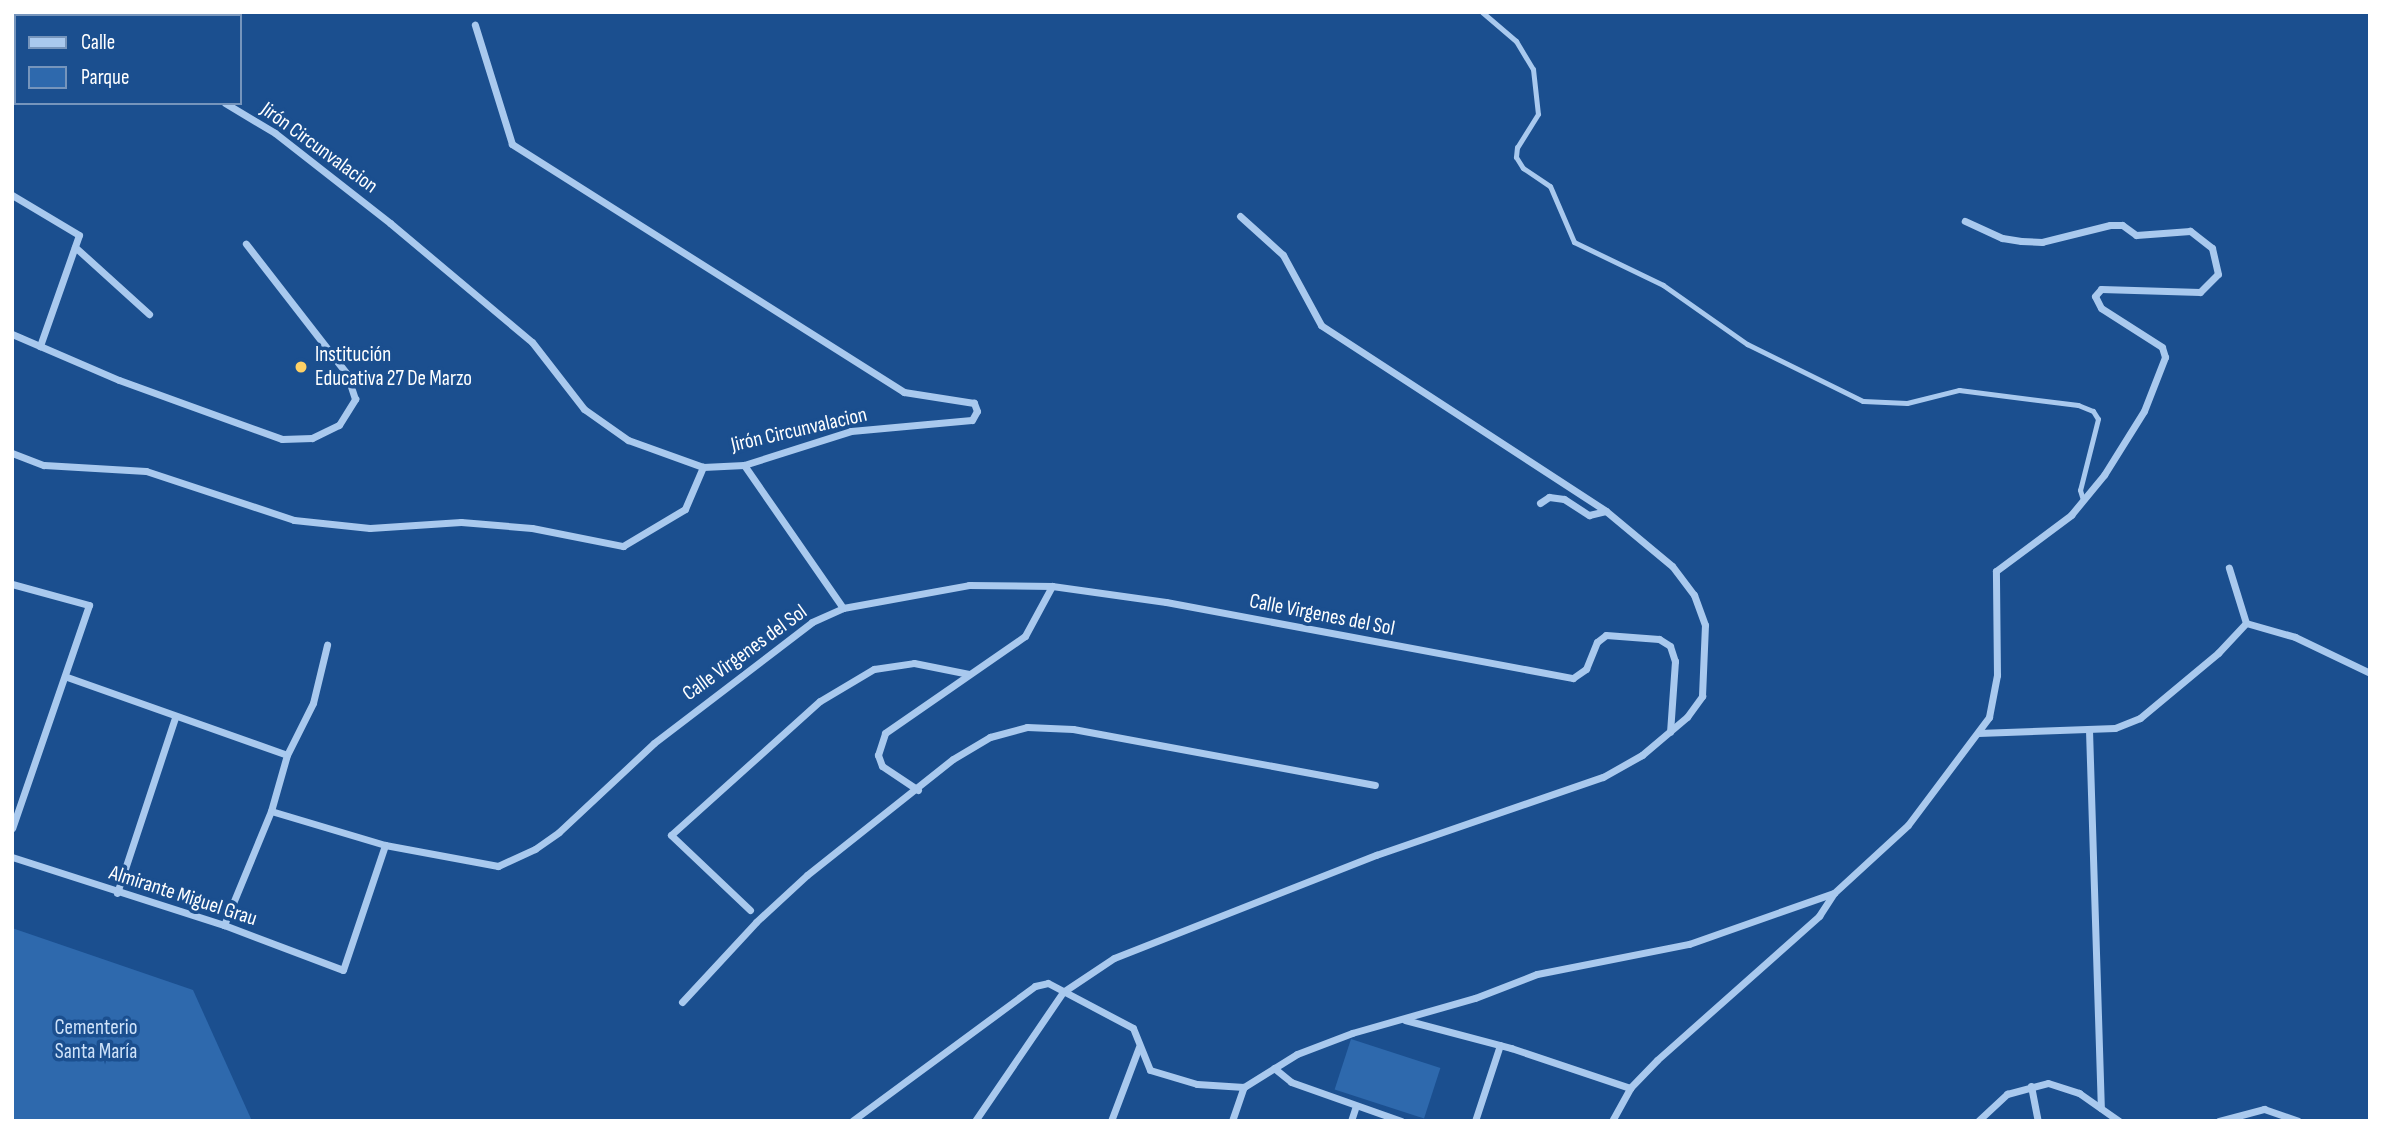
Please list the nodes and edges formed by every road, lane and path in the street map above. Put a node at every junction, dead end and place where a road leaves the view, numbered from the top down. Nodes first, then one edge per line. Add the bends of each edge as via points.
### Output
1 (1482, 12) edge
2 (475, 25) dead end
3 (228, 105) edge
4 (12, 195) edge
5 (1240, 216) dead end
6 (1965, 221) dead end
7 (246, 244) dead end
8 (75, 247) junction
9 (149, 313) dead end
10 (12, 334) edge
11 (40, 346) junction
12 (12, 453) edge
13 (744, 465) junction
14 (703, 467) junction
15 (2083, 500) junction
16 (1540, 503) dead end
17 (1606, 511) junction
18 (2229, 568) dead end
19 (12, 584) edge
20 (1052, 586) junction
21 (843, 608) junction
22 (2246, 623) junction
23 (327, 645) dead end
24 (2370, 673) edge
25 (969, 674) junction
26 (67, 677) junction
27 (175, 718) junction
28 (2089, 730) junction
29 (1670, 732) junction
30 (1978, 733) junction
31 (287, 755) junction
32 (1375, 785) dead end
33 (918, 790) junction
34 (271, 811) junction
35 (12, 828) edge
36 (385, 845) junction
37 (12, 857) edge
38 (117, 893) junction
39 (1834, 893) junction
40 (750, 910) dead end
41 (224, 925) junction
42 (1063, 992) junction
43 (682, 1002) dead end
44 (1404, 1019) junction
45 (1500, 1045) junction
46 (1139, 1047) junction
47 (1274, 1068) junction
48 (2031, 1086) junction
49 (1244, 1087) junction
50 (1630, 1088) junction
51 (1356, 1106) junction
52 (2101, 1108) junction
53 (852, 1121) edge
54 (975, 1121) edge
55 (1111, 1121) edge
56 (1231, 1121) edge
57 (1352, 1121) edge
58 (1401, 1121) edge
59 (1475, 1121) edge
60 (1612, 1121) edge
61 (1978, 1121) edge
62 (2038, 1121) edge
63 (2119, 1121) edge
64 (2219, 1121) edge
65 (2298, 1121) edge

1 - 15 lane via 1516,41 1533,69 1538,114 1517,147 1516,157 1523,168 1550,186 1574,242 1662,285 1747,344 1863,401 1907,403 1959,390 2078,405 2093,411 2098,419 2080,490
2 - 13 street, Jirón Circunvalacion via 512,144 904,392 974,402 977,411 972,420 960,424 851,431
3 - 14 street, Jirón Circunvalacion via 307,157 532,342 557,378 602,425 639,445
4 - 8 street via 79,235
5 - 17 street via 1283,255 1321,325
6 - 15 street via 2002,238 2042,242 2110,225 2122,225 2136,235 2190,231 2212,248 2218,274 2200,292 2101,289 2095,296 2101,308 2162,347 2165,357 2144,411
7 - 11 street via 347,374 355,399 339,425 312,439 282,439
8 - 9 street
8 - 11 street
10 - 11 street
12 - 14 street via 44,465 146,471 294,520 370,528 461,522 532,528 623,546 685,509
13 - 14 street, Jirón Circunvalacion
13 - 21 street
15 - 30 street via 1996,571 1997,675 1990,717
16 - 17 street via 1557,498 1589,515
17 - 29 street via 1672,566 1694,595 1705,625 1702,696
18 - 22 street
19 - 26 street via 89,605
20 - 21 street, Calle Virgenes del Sol via 969,585
20 - 25 street via 1026,636
20 - 29 street, Calle Virgenes del Sol via 1166,602 1573,678 1580,675 1605,635 1659,639 1670,646 1675,661
21 - 36 street, Calle Virgenes del Sol via 812,622 654,743 535,849 498,866
22 - 24 street via 2295,637
22 - 28 street via 2218,653 2140,718 2115,728
23 - 31 street via 313,703
25 - 33 street via 885,733 878,755 882,766
25 - 40 street via 914,663 874,669 820,701 671,835
26 - 27 street
26 - 35 street
27 - 31 street
27 - 38 street
28 - 30 street
28 - 52 street
29 - 42 street via 1603,777 1376,855 1114,958
30 - 39 street via 1908,824
31 - 34 street
32 - 33 street via 1073,729 1027,727 990,737 953,759
33 - 43 street via 807,875
34 - 36 street, Calle Virgenes del Sol
34 - 41 street
36 - 41 street, Almirante Miguel Grau via 343,970
37 - 38 street, Almirante Miguel Grau
38 - 41 street, Almirante Miguel Grau
39 - 44 street via 1689,944 1537,974
39 - 50 street via 1819,916
42 - 46 street via 1133,1028
42 - 53 street via 1048,983 1035,986
42 - 54 street
44 - 45 street
44 - 47 street via 1352,1033
45 - 50 street
45 - 59 street
46 - 49 street via 1150,1070 1197,1084
46 - 55 street
47 - 49 street
47 - 51 street via 1292,1082
48 - 52 street via 2048,1083 2079,1093
48 - 61 street via 2007,1094
48 - 62 street
49 - 56 street
50 - 60 street
51 - 57 street
51 - 58 street
52 - 63 street
64 - 65 street via 2264,1109

